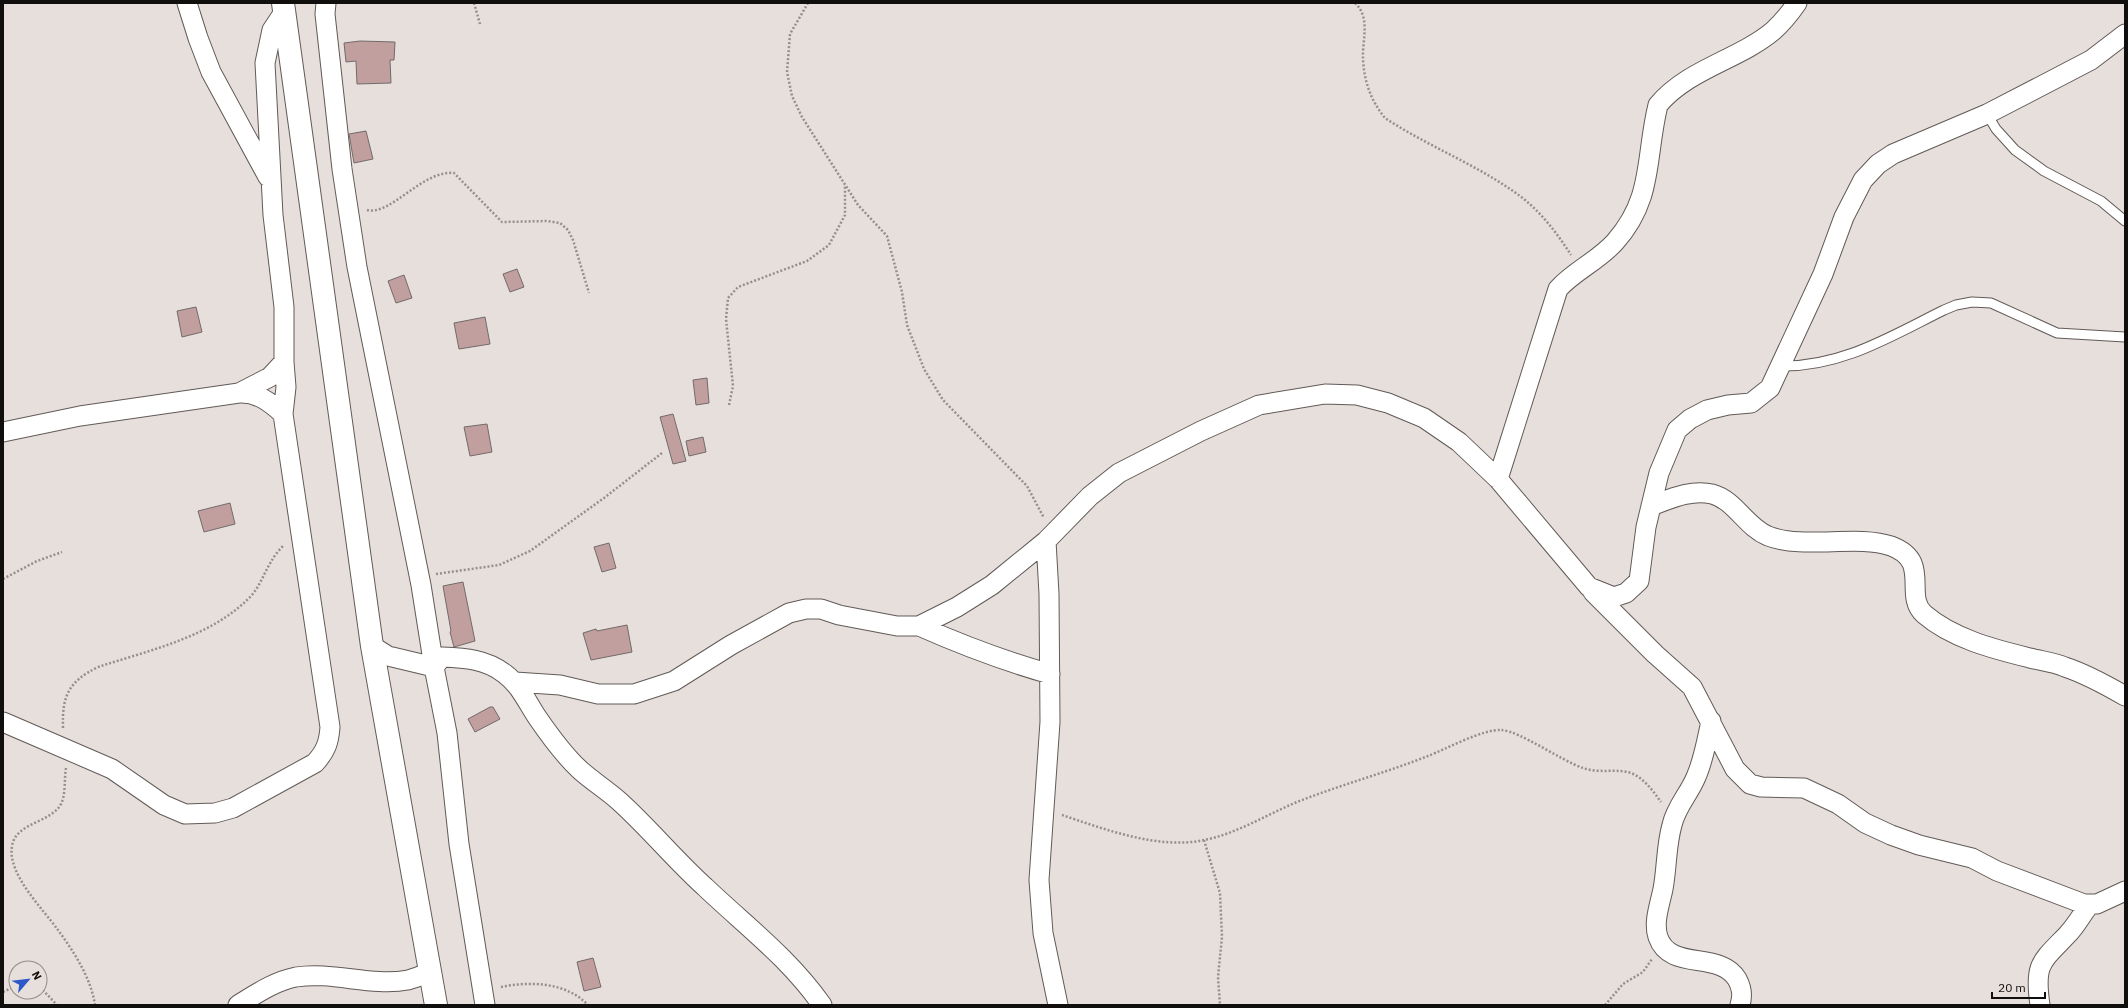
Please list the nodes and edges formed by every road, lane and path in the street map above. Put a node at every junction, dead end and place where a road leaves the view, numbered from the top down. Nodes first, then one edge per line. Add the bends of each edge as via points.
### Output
1 (187, 3) edge
2 (326, 3) edge
3 (474, 3) edge
4 (808, 3) edge
5 (1355, 3) edge
6 (1796, 3) edge
7 (284, 8) edge
8 (480, 24) dead end
9 (2125, 34) edge
10 (1987, 114) junction
11 (270, 181) junction
12 (845, 186) junction
13 (347, 205) junction
14 (2125, 221) edge
15 (1580, 270) junction
16 (589, 293) dead end
17 (2125, 337) edge
18 (284, 362) junction
19 (1781, 366) junction
20 (239, 393) junction
21 (730, 405) dead end
22 (283, 414) junction
23 (3, 432) edge
24 (662, 452) dead end
25 (1498, 478) junction
26 (1651, 506) junction
27 (300, 526) junction
28 (1050, 537) junction
29 (62, 552) dead end
30 (3, 579) edge
31 (421, 585) junction
32 (1589, 587) junction
33 (919, 626) junction
34 (372, 646) junction
35 (434, 667) junction
36 (1050, 674) junction
37 (515, 682) junction
38 (2125, 696) edge
39 (1711, 721) junction
40 (3, 722) edge
41 (69, 751) junction
42 (1045, 810) junction
43 (1671, 826) junction
44 (1204, 840) junction
45 (2125, 891) edge
46 (2090, 904) junction
47 (1661, 941) junction
48 (431, 972) junction
49 (48, 995) edge
50 (484, 998) edge
51 (57, 1005) edge
52 (95, 1005) edge
53 (238, 1005) edge
54 (436, 1005) edge
55 (588, 1005) edge
56 (822, 1005) edge
57 (1058, 1005) edge
58 (1220, 1005) edge
59 (1605, 1005) edge
60 (1740, 1005) edge
61 (2040, 1005) edge

1 - 11 street via 211,72
2 - 13 street via 325,14
3 - 8 path
4 - 12 path via 790,34 787,72 792,96 802,117
5 - 15 path via 1364,21 1365,79 1377,108 1385,118 1481,170 1520,196 1549,224
6 - 15 street via 1773,31 1689,79 1666,96 1658,106 1642,198 1630,222 1614,243
7 - 11 street via 272,30 265,64
7 - 34 highway
9 - 10 street via 2091,60
10 - 14 lane via 1996,129 2015,150 2044,171 2101,201
10 - 19 street via 1892,154 1878,164 1864,180 1844,218 1823,274
11 - 18 street via 283,286
12 - 21 path via 845,215 829,245 807,261 738,287 728,298 726,319 733,386
12 - 28 path via 858,205 887,236 902,292 907,325 924,369 944,400 1027,486
13 - 16 path via 373,211 432,177 443,172 454,173 502,222 547,221 560,224 568,230
13 - 31 street via 357,267
15 - 25 street via 1567,278 1558,289
17 - 19 lane via 2056,333 1990,303 1972,302 1944,310 1842,358 1817,364
18 - 20 street via 270,377
18 - 22 street via 286,387
19 - 26 street via 1770,388 1751,403 1707,410 1690,419 1678,430 1659,473
20 - 22 street via 251,392 274,405
20 - 23 street via 80,416
22 - 27 street
24 - 31 path via 530,551 499,565 438,572
25 - 28 street via 1459,442 1424,418 1388,403 1357,395 1324,394 1259,405 1119,473 1090,496
25 - 32 street
26 - 32 street via 1639,581 1626,593 1614,597
26 - 38 street via 1680,496 1714,494 1729,503 1767,536 1811,542 1891,546 1906,555 1916,570 1916,601 1923,614 1975,643 2065,666
27 - 41 path via 271,561 262,582 251,596 219,622 192,635 98,667 73,683 65,697 63,713
27 - 41 street via 330,726 329,742 315,763 233,808 215,813 185,814 164,805 112,769
28 - 33 street via 992,585 957,607
28 - 36 street
29 - 30 path via 37,561
31 - 35 street
32 - 39 street via 1654,654 1692,687
33 - 36 street via 978,652
33 - 37 street via 897,626 821,609 806,609 789,613 674,681 634,694 598,694 560,685
34 - 35 street via 388,656
34 - 48 highway
35 - 37 street via 442,657 470,659 490,664
35 - 50 street via 447,732 459,844
36 - 42 street
37 - 56 street via 551,736 580,770 620,801 704,887 769,944 804,980
39 - 43 street via 1696,778 1676,811
39 - 46 street via 1735,769 1750,784 1760,787 1804,788 1817,792 1865,823 1891,835 1972,858 1997,871 2060,896
40 - 41 street
41 - 52 path via 62,803 58,809 17,835 12,846 12,859 28,891 79,963 90,986
42 - 44 path via 1137,838 1181,843
42 - 57 street via 1039,880 1043,933
43 - 44 path via 1661,802 1651,788 1631,773 1594,772 1559,758 1515,733 1490,730 1426,757 1297,802
43 - 47 street via 1656,923
44 - 58 path via 1220,893
45 - 46 street via 2108,900
46 - 61 street via 2068,934 2049,952 2040,965
47 - 59 path via 1648,967 1622,984
47 - 60 street via 1677,957 1720,964 1734,974 1740,985
48 - 53 street via 408,980 382,981 316,975 295,978 278,982
48 - 54 highway
49 - 51 path
50 - 55 path via 509,986 541,984 573,993

